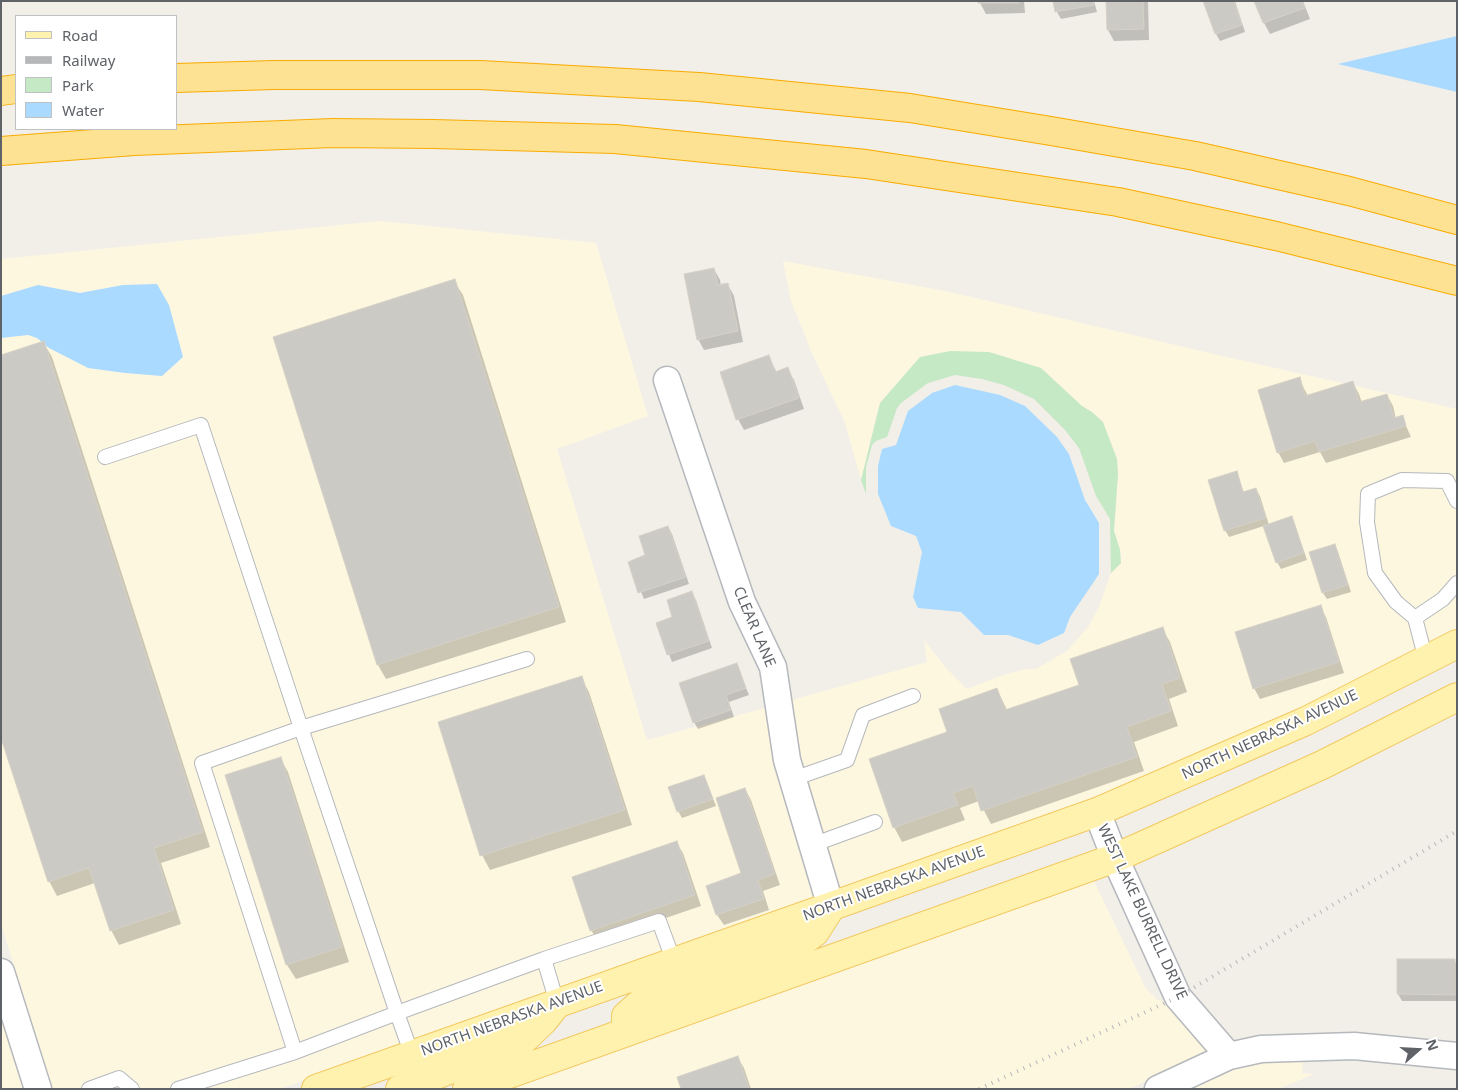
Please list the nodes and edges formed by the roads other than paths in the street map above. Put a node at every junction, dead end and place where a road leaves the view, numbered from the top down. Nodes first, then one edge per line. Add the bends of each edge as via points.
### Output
1 (178, 78) edge
2 (15, 89) edge
3 (1, 91) edge
4 (1, 151) edge
5 (1457, 220) edge
6 (1457, 281) edge
7 (667, 380) dead end
8 (105, 457) dead end
9 (1457, 501) edge
10 (1457, 583) edge
11 (1415, 618) junction
12 (1457, 644) edge
13 (527, 659) dead end
14 (1426, 660) junction
15 (913, 696) dead end
16 (1457, 697) edge
17 (301, 728) junction
18 (793, 779) junction
19 (1097, 812) junction
20 (875, 822) dead end
21 (812, 845) junction
22 (1115, 858) junction
23 (831, 907) junction
24 (544, 959) junction
25 (674, 962) junction
26 (1, 972) edge
27 (557, 1003) junction
28 (397, 1013) junction
29 (626, 1032) junction
30 (295, 1052) junction
31 (412, 1055) junction
32 (1229, 1056) junction
33 (1457, 1056) edge
34 (516, 1081) edge
35 (38, 1089) edge
36 (89, 1089) edge
37 (132, 1089) edge
38 (178, 1089) edge
39 (316, 1089) edge
40 (400, 1089) edge
41 (467, 1089) edge
42 (1158, 1089) edge

1 - 5 highway via 274,75 518,77 709,88 910,108 1195,156 1349,191
2 - 3 highway
4 - 6 highway via 134,140 334,133 615,139 866,164 1118,202 1276,236
7 - 18 street, CLEAR LANE via 742,602 773,667
8 - 17 lane via 201,425
9 - 11 lane via 1447,481 1402,480 1368,494 1366,522 1374,574 1396,602
10 - 11 lane via 1443,599
11 - 14 lane
12 - 14 main road, NORTH NEBRASKA AVENUE
13 - 17 lane
14 - 19 main road, NORTH NEBRASKA AVENUE via 1306,721
15 - 18 lane via 863,715 847,760
16 - 22 main road via 1322,765
17 - 28 lane
17 - 30 lane via 202,763
18 - 21 street, CLEAR LANE
19 - 22 street, WEST LAKE BURRELL DRIVE
19 - 23 main road, NORTH NEBRASKA AVENUE
20 - 21 lane
21 - 23 street, CLEAR LANE
22 - 29 main road
22 - 32 street, WEST LAKE BURRELL DRIVE via 1178,997
23 - 25 main road, NORTH NEBRASKA AVENUE
23 - 29 main road via 815,932 803,941 642,1001 626,1016
24 - 25 lane via 659,921
24 - 27 lane
24 - 28 lane
25 - 27 main road, NORTH NEBRASKA AVENUE
26 - 35 street
27 - 31 main road, NORTH NEBRASKA AVENUE
27 - 40 main road via 521,1042
28 - 30 lane
28 - 31 lane
29 - 34 main road
30 - 38 lane
31 - 39 main road, NORTH NEBRASKA AVENUE
32 - 33 street via 1261,1049 1354,1046
32 - 42 street
34 - 41 main road
36 - 37 lane via 119,1078

